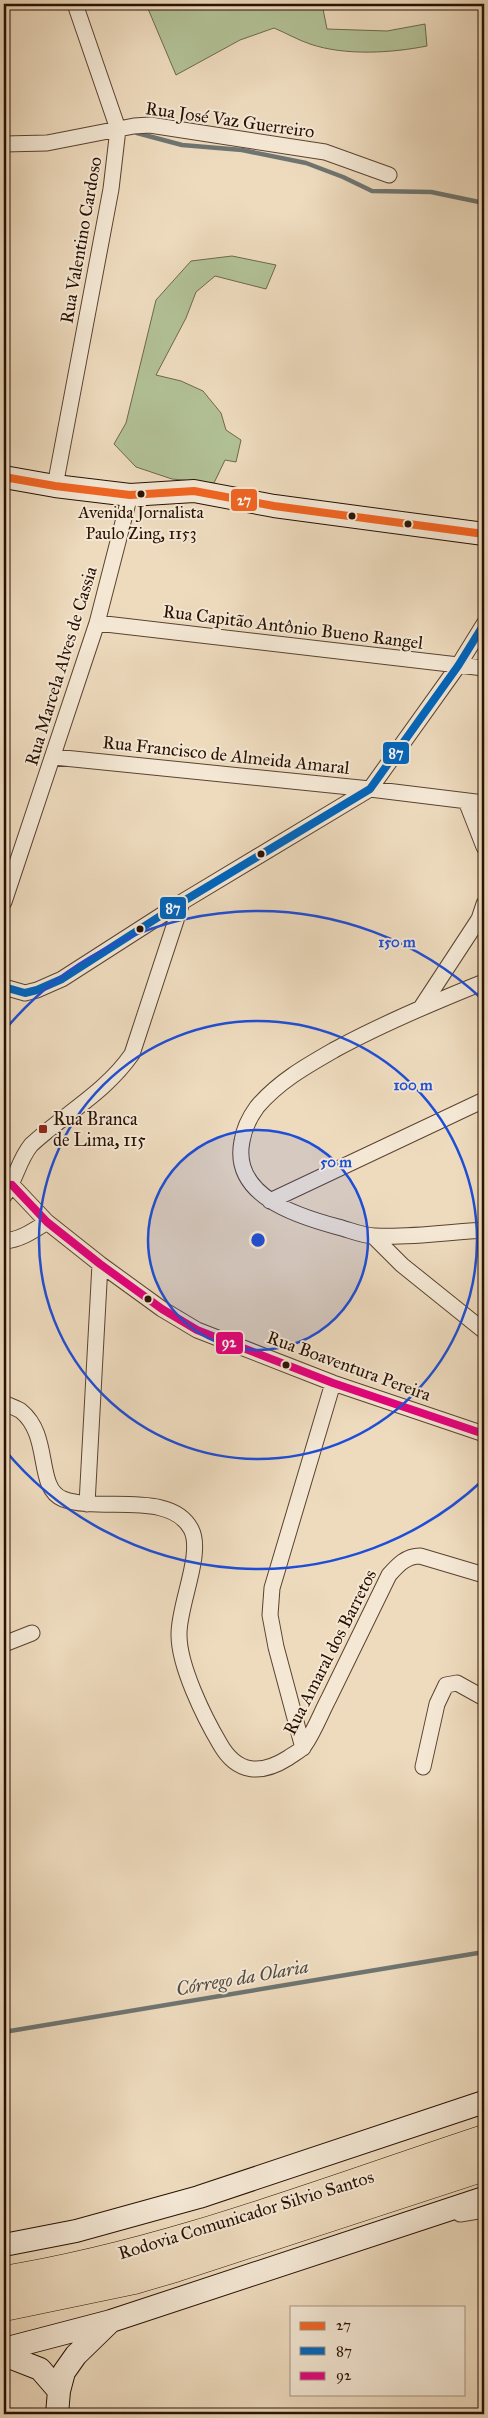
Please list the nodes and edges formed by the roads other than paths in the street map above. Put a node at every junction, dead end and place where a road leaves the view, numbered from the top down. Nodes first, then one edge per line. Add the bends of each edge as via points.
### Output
1 (75, 4) edge
2 (118, 129) junction
3 (4, 144) edge
4 (389, 174) dead end
5 (4, 477) edge
6 (55, 486) junction
7 (130, 495) junction
8 (484, 534) edge
9 (96, 623) junction
10 (484, 624) edge
11 (458, 666) junction
12 (484, 668) edge
13 (54, 757) junction
14 (370, 789) junction
15 (466, 801) junction
16 (484, 803) edge
17 (484, 847) edge
18 (4, 902) edge
19 (182, 902) junction
20 (484, 904) edge
21 (484, 982) edge
22 (4, 987) edge
23 (422, 1006) junction
24 (484, 1100) edge
25 (8, 1190) edge
26 (270, 1201) junction
27 (47, 1222) junction
28 (484, 1230) edge
29 (373, 1236) junction
30 (4, 1242) edge
31 (100, 1264) junction
32 (484, 1331) edge
33 (333, 1383) junction
34 (4, 1403) edge
35 (484, 1434) edge
36 (87, 1504) junction
37 (484, 1575) edge
38 (32, 1633) dead end
39 (4, 1644) edge
40 (484, 1698) edge
41 (303, 1748) junction
42 (423, 1767) dead end
43 (484, 2102) edge
44 (484, 2139) edge
45 (484, 2167) edge
46 (484, 2198) edge
47 (484, 2210) edge
48 (404, 2224) junction
49 (4, 2245) edge
50 (4, 2280) edge
51 (4, 2307) edge
52 (111, 2320) junction
53 (4, 2349) edge
54 (4, 2355) edge
55 (59, 2391) junction
56 (57, 2414) edge

1 - 2 street, Rua Valentino Cardoso
2 - 3 street, Rua José Vaz Guerreiro via 47,143
2 - 4 street, Rua José Vaz Guerreiro via 150,125 180,128 325,152
2 - 6 street, Rua Valentino Cardoso via 111,189
5 - 6 main road
6 - 7 main road
7 - 8 main road via 159,494 190,504 230,498
7 - 9 street, Rua Marcela Alves de Cassia
9 - 11 street, Rua Capitão Antônio Bueno Rangel
9 - 13 street, Rua Marcela Alves de Cassia
10 - 11 street
11 - 12 street, Rua Capitão Antônio Bueno Rangel
11 - 14 street
13 - 14 street, Rua Francisco de Almeida Amaral
13 - 18 street, Rua Marcela Alves de Cassia
14 - 15 street, Rua Francisco de Almeida Amaral
14 - 19 street
15 - 16 street, Rua Francisco de Almeida Amaral
15 - 17 street
19 - 22 street via 62,979 25,993
19 - 25 street via 132,1054 103,1088 31,1145 22,1157
20 - 23 street via 479,919
21 - 23 street
23 - 26 street via 300,1069 257,1108 245,1126 240,1151 244,1168 257,1191
24 - 26 street
25 - 27 street, Rua Boaventura Pereira
26 - 29 street via 322,1222
27 - 30 street via 31,1233
27 - 31 street, Rua Boaventura Pereira
28 - 29 street
29 - 32 street via 402,1265
31 - 33 street, Rua Boaventura Pereira via 197,1330
31 - 36 street
33 - 35 street, Rua Boaventura Pereira
33 - 41 street via 272,1588 270,1616 276,1647
34 - 36 street, Rua Amaral dos Barretos via 20,1410 36,1429 47,1482 52,1490 62,1498
36 - 41 street, Rua Amaral dos Barretos via 160,1506 183,1518 191,1528 196,1546 180,1620 180,1653 189,1680 220,1745 242,1767 251,1770 268,1768
37 - 41 street, Rua Amaral dos Barretos via 420,1556 399,1564
38 - 39 street
40 - 42 street via 457,1683 446,1685 437,1704
43 - 49 main road via 200,2197 76,2231
44 - 50 highway, Rodovia Comunicador Silvio Santos via 155,2247
45 - 51 highway, Rodovia Comunicador Silvio Santos via 134,2280
46 - 48 main road
47 - 48 street
48 - 52 main road
52 - 53 main road
52 - 55 main road via 70,2363
54 - 55 main road via 40,2369
55 - 56 main road

